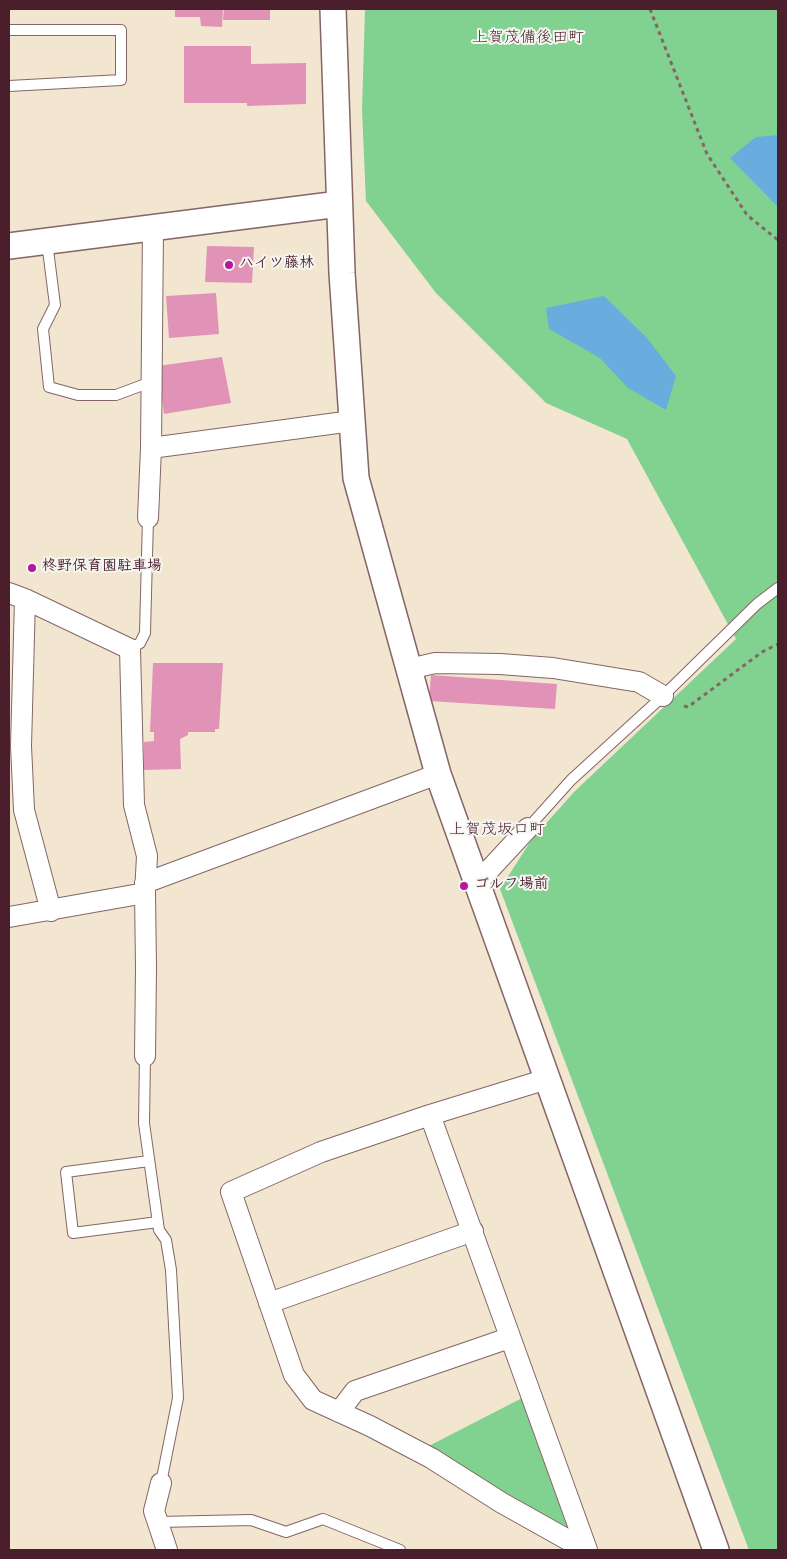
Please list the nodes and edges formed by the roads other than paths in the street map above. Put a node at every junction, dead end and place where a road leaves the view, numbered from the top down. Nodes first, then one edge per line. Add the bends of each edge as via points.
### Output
1 (333, 9) edge
2 (9, 30) edge
3 (9, 86) edge
4 (340, 204) junction
5 (153, 228) junction
6 (46, 241) junction
7 (9, 246) edge
8 (151, 382) junction
9 (352, 421) junction
10 (151, 448) junction
11 (148, 518) joint
12 (778, 588) edge
13 (17, 596) edge
14 (130, 649) junction
15 (409, 669) junction
16 (663, 696) junction
17 (438, 774) junction
18 (16, 811) edge
19 (528, 828) joint
20 (477, 884) junction
21 (145, 888) junction
22 (51, 911) junction
23 (9, 917) edge
24 (145, 1056) joint
25 (547, 1079) junction
26 (430, 1115) junction
27 (149, 1161) junction
28 (158, 1222) junction
29 (473, 1231) junction
30 (269, 1303) junction
31 (509, 1338) junction
32 (339, 1412) junction
33 (160, 1483) joint
34 (158, 1522) junction
35 (167, 1550) edge
36 (400, 1550) edge
37 (587, 1550) edge
38 (716, 1550) edge

1 - 4 street
2 - 3 lane via 121,30 121,80
4 - 5 street
4 - 9 street
5 - 6 street
5 - 8 street
6 - 7 street
6 - 8 lane via 56,305 43,329 49,387 78,395 116,395
8 - 10 street
9 - 10 street
9 - 15 street via 356,478
10 - 11 street
11 - 14 lane via 145,633 140,643
12 - 16 lane via 757,604
13 - 14 street
13 - 18 street via 21,746
14 - 21 street via 134,805 147,856
15 - 16 street via 435,663 553,668 639,682
15 - 17 street
16 - 19 lane via 570,780
17 - 20 street
17 - 21 street
18 - 22 street
19 - 20 street
20 - 25 street
21 - 22 street
21 - 24 street
22 - 23 street
24 - 27 lane via 144,1123
25 - 26 street
25 - 38 street
26 - 29 street
26 - 30 street via 321,1152 231,1192
27 - 28 lane
27 - 28 lane via 66,1172 73,1233
28 - 33 lane via 166,1240 171,1270 178,1398
29 - 30 street
29 - 31 street
30 - 32 street via 294,1375 313,1400
31 - 32 street via 355,1391
31 - 37 street
32 - 37 street via 431,1458 502,1503
33 - 34 street via 154,1511
34 - 35 street
34 - 36 lane via 251,1520 286,1532 323,1519

